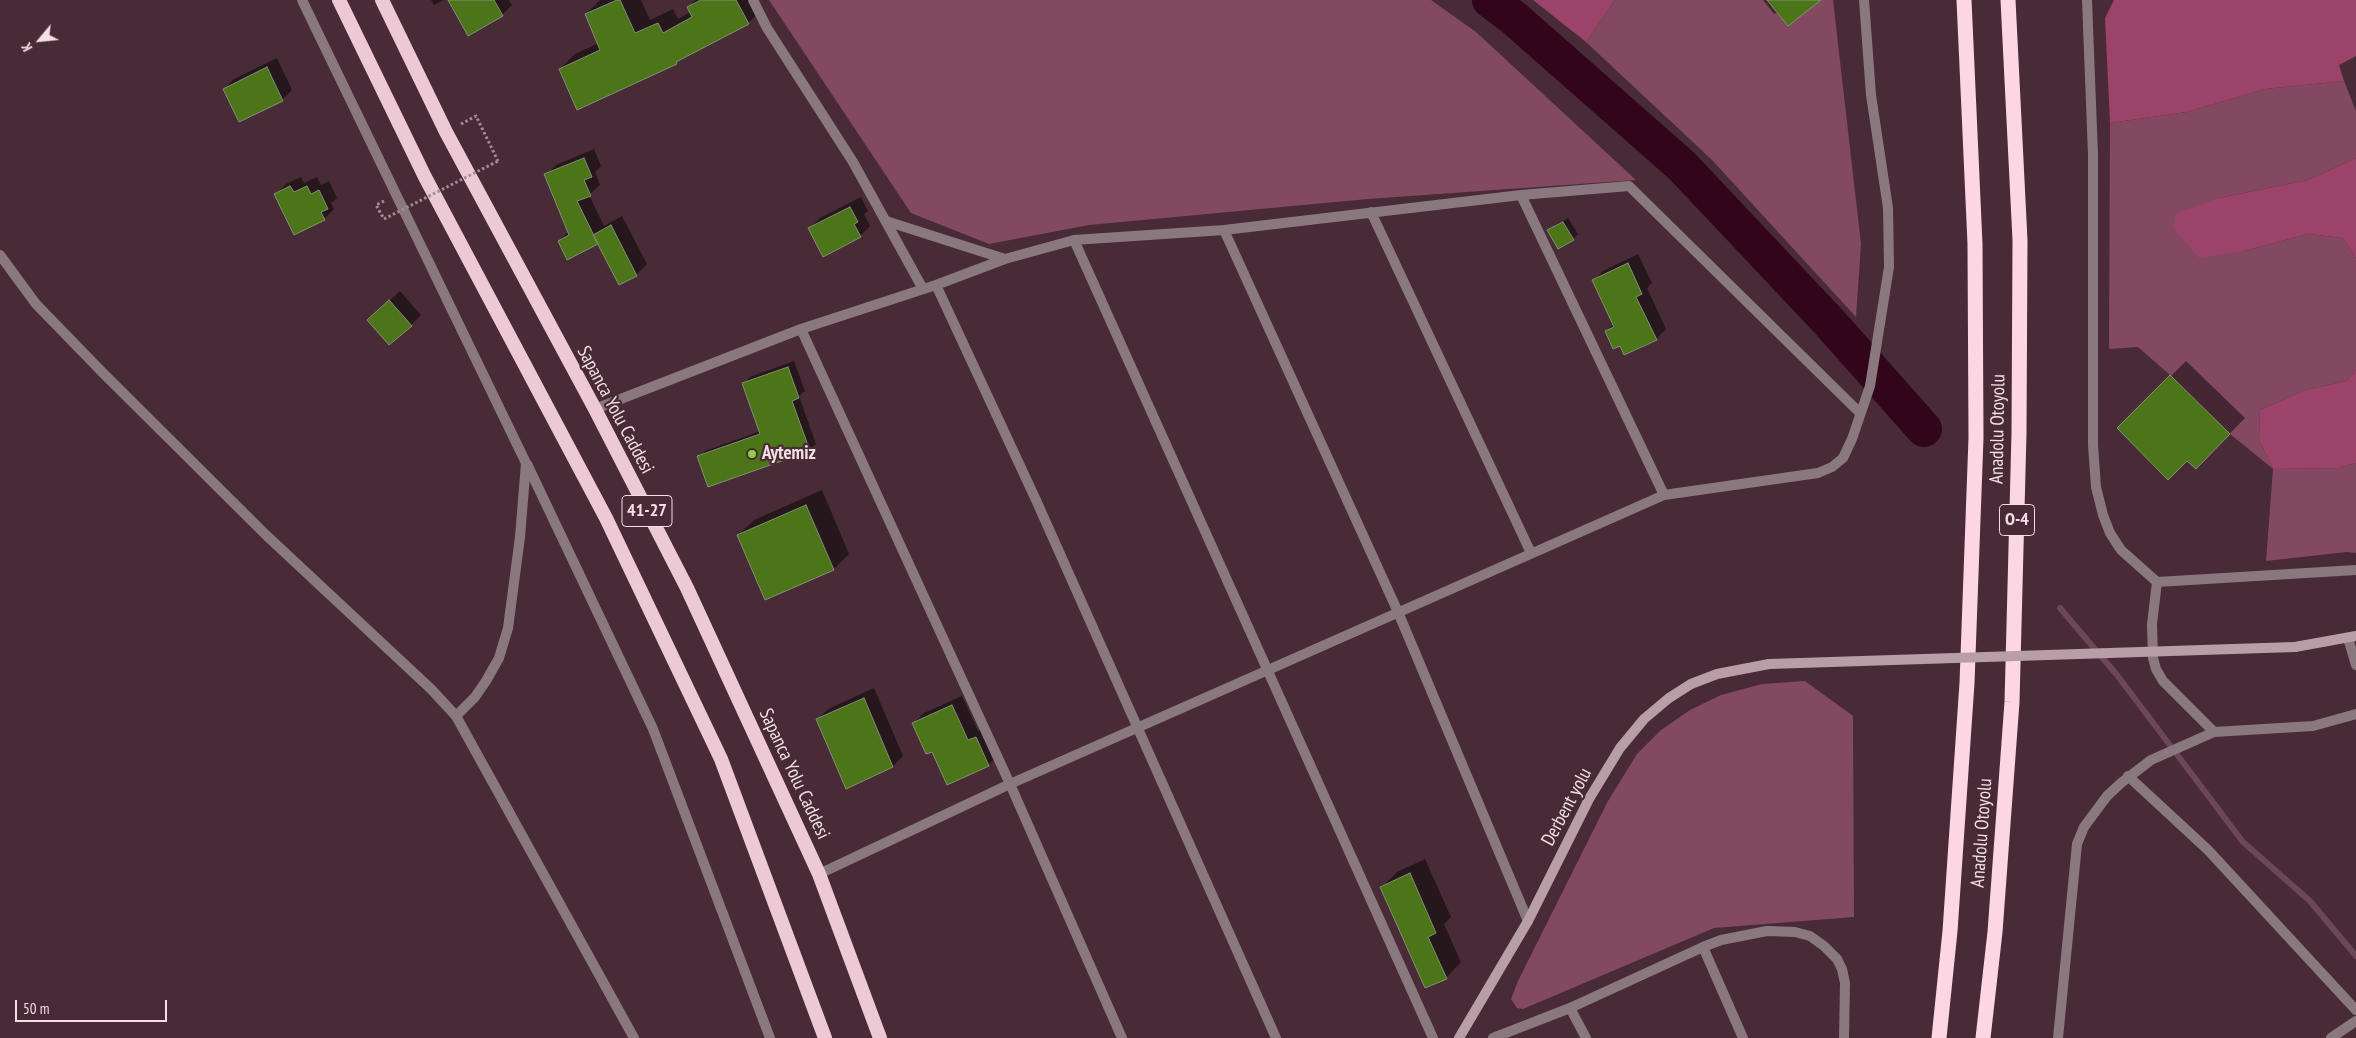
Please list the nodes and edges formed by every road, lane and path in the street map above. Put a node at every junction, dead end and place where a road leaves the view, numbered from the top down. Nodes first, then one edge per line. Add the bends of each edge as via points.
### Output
1 (302, 0) edge
2 (339, 0) edge
3 (382, 0) edge
4 (753, 0) edge
5 (1864, 0) edge
6 (1964, 0) edge
7 (2008, 0) edge
8 (2087, 0) edge
9 (476, 116) dead end
10 (1521, 195) junction
11 (376, 205) dead end
12 (1371, 212) junction
13 (886, 221) junction
14 (1224, 230) junction
15 (1074, 240) junction
16 (0, 255) edge
17 (1005, 259) junction
18 (936, 285) junction
19 (923, 290) junction
20 (801, 329) junction
21 (594, 409) junction
22 (1860, 412) junction
23 (526, 464) junction
24 (1664, 495) junction
25 (1531, 553) junction
26 (2356, 570) edge
27 (2157, 582) junction
28 (1398, 612) junction
29 (2352, 637) edge
30 (2356, 665) edge
31 (1268, 670) junction
32 (2356, 714) edge
33 (456, 716) junction
34 (1138, 728) junction
35 (2214, 732) junction
36 (2128, 776) junction
37 (1010, 784) junction
38 (819, 874) junction
39 (1528, 920) junction
40 (1703, 947) junction
41 (1570, 1008) junction
42 (2356, 1010) edge
43 (2356, 1021) edge
44 (634, 1038) edge
45 (770, 1038) edge
46 (825, 1038) edge
47 (880, 1038) edge
48 (1122, 1038) edge
49 (1276, 1038) edge
50 (1433, 1038) edge
51 (1459, 1038) edge
52 (1493, 1038) edge
53 (1586, 1038) edge
54 (1743, 1038) edge
55 (1844, 1038) edge
56 (1939, 1038) edge
57 (1983, 1038) edge
58 (2058, 1038) edge
59 (2331, 1038) edge

1 - 23 street
2 - 46 highway via 425,177 606,518 721,759
3 - 21 highway, Sapanca Yolu Caddesi / 41-27 via 446,132
4 - 13 street
5 - 22 street via 1870,95 1888,208 1889,267 1870,386
6 - 56 highway, Anadolu Otoyolu / O-4 via 1975,244 1976,438 1967,683 1950,931
7 - 57 highway, Anadolu Otoyolu / O-4 via 2020,240 2014,612 2011,721 1995,932
8 - 27 street via 2096,487 2110,533 2121,550
9 - 11 path, bridge via 498,161 384,219
10 - 12 street
10 - 22 street via 1629,186
10 - 24 street
12 - 14 street
12 - 25 street
13 - 17 street
13 - 19 street
14 - 15 street
14 - 28 street
15 - 17 street
15 - 31 street
16 - 33 street via 36,304 103,373 266,535 432,688
17 - 18 street
18 - 19 street
18 - 34 street
19 - 20 street
20 - 21 street
20 - 37 street
21 - 38 highway, Sapanca Yolu Caddesi / 41-27 via 687,588
22 - 24 street via 1843,458 1818,473
23 - 33 street via 508,628 499,658 486,681
23 - 45 street via 653,729
24 - 25 street
25 - 28 street
26 - 27 street
27 - 35 street via 2152,624 2156,669 2163,681
28 - 31 street
28 - 39 street
29 - 30 street
29 - 39 main road, Derbent yolu, bridge via 2295,646 1769,664 1717,674 1691,684 1669,698 1644,719 1620,748 1588,799
31 - 34 street
31 - 50 street
32 - 35 street via 2313,726
33 - 44 street
34 - 37 street
34 - 49 street
35 - 36 street via 2151,760
36 - 42 street via 2208,850
36 - 58 street via 2093,812 2077,844
37 - 38 street
37 - 48 street
38 - 47 highway, Sapanca Yolu Caddesi / 41-27
39 - 51 main road, Derbent yolu
40 - 41 street
40 - 54 street
40 - 55 street via 1767,931 1810,936 1837,959 1842,969 1845,984
41 - 52 street
41 - 53 street
43 - 59 street

